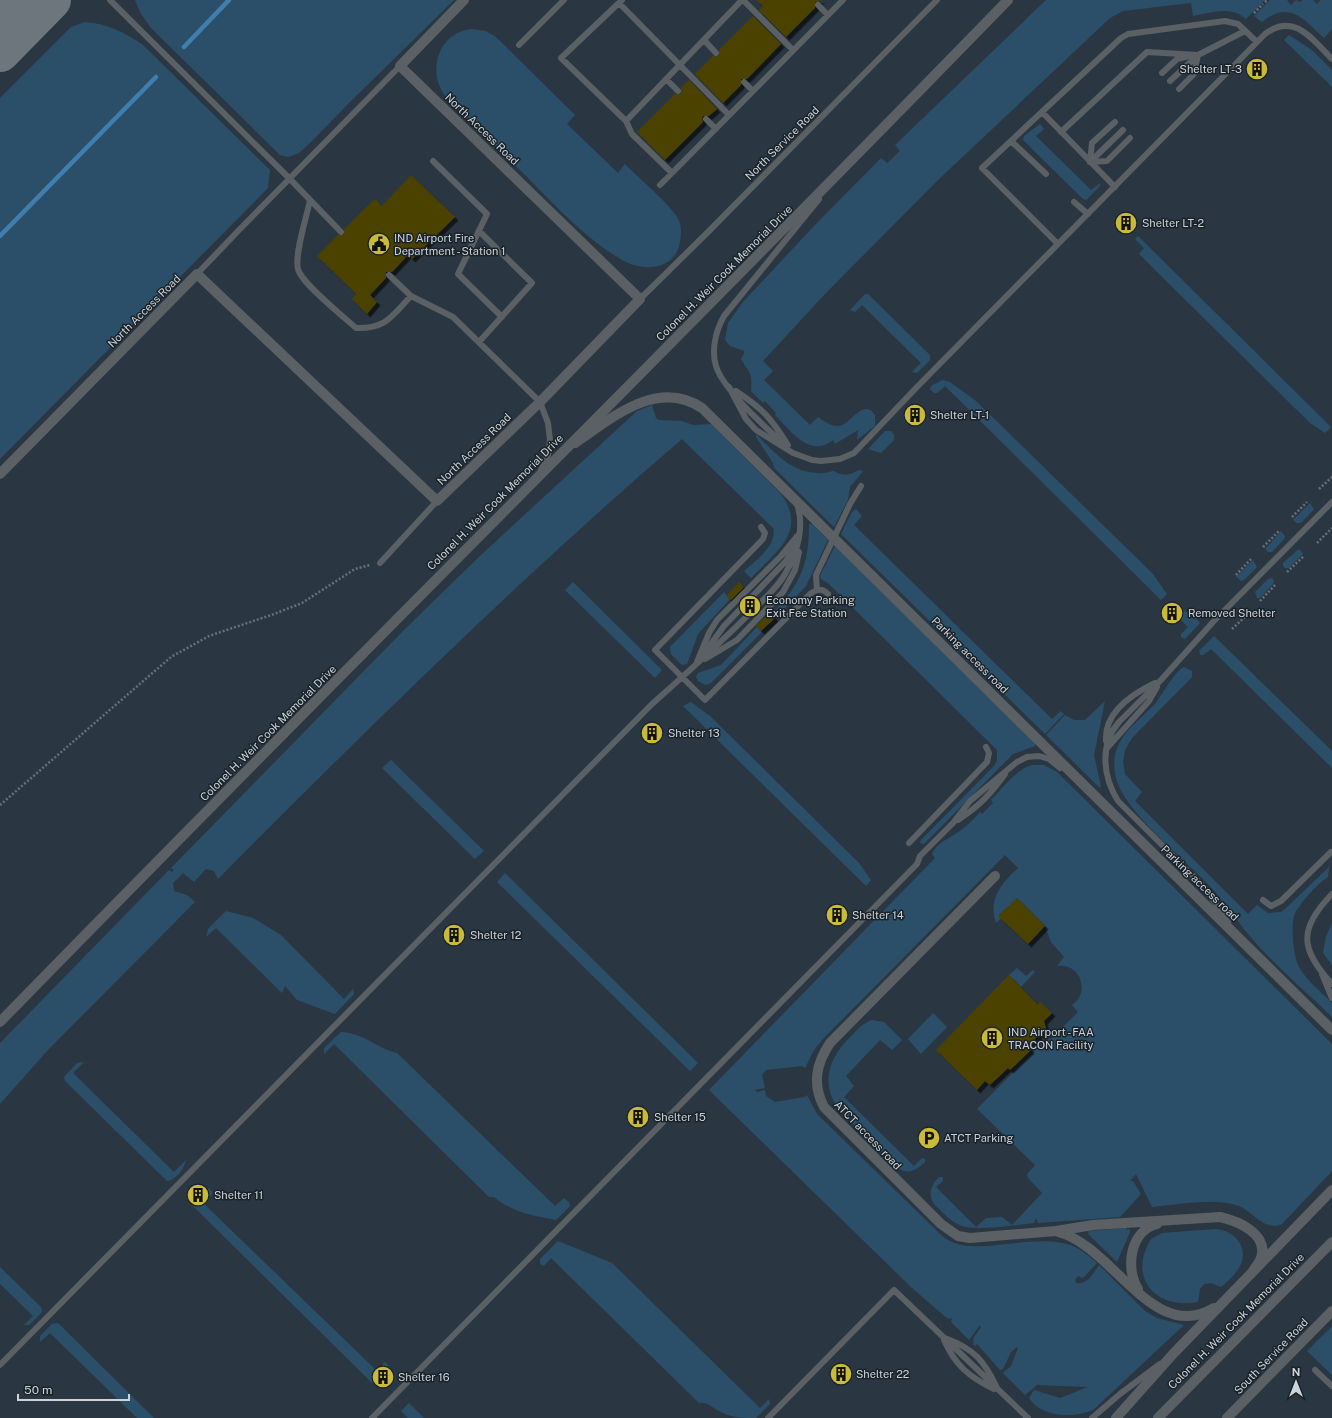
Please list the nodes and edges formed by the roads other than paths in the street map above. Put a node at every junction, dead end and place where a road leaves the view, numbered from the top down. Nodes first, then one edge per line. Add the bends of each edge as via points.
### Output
1 (110, 0) edge
2 (464, 0) edge
3 (564, 0) edge
4 (743, 0) edge
5 (843, 0) edge
6 (937, 0) edge
7 (1008, 0) edge
8 (620, 1) edge
9 (818, 4) dead end
10 (828, 15) junction
11 (1245, 31) junction
12 (704, 40) junction
13 (1257, 42) junction
14 (519, 45) dead end
15 (793, 50) junction
16 (716, 53) dead end
17 (1198, 55) junction
18 (1332, 59) edge
19 (680, 65) junction
20 (400, 66) junction
21 (1162, 73) dead end
22 (666, 79) junction
23 (1170, 81) dead end
24 (744, 82) dead end
25 (1179, 89) dead end
26 (678, 91) dead end
27 (753, 91) junction
28 (1042, 112) junction
29 (729, 115) junction
30 (706, 119) dead end
31 (626, 122) junction
32 (1115, 122) dead end
33 (716, 129) junction
34 (1123, 130) dead end
35 (1061, 132) junction
36 (1130, 138) dead end
37 (1011, 141) junction
38 (433, 161) dead end
39 (850, 161) junction
40 (1090, 162) junction
41 (672, 173) junction
42 (1046, 174) dead end
43 (289, 178) junction
44 (660, 185) dead end
45 (1115, 187) junction
46 (310, 200) junction
47 (1074, 202) dead end
48 (1088, 214) junction
49 (479, 231) junction
50 (341, 232) dead end
51 (1058, 244) junction
52 (197, 274) junction
53 (389, 275) dead end
54 (411, 296) junction
55 (640, 299) junction
56 (502, 317) junction
57 (479, 342) junction
58 (729, 387) junction
59 (540, 402) junction
60 (562, 452) junction
61 (793, 453) junction
62 (0, 474) edge
63 (540, 474) junction
64 (861, 486) dead end
65 (794, 497) junction
66 (437, 501) junction
67 (1332, 502) edge
68 (761, 527) dead end
69 (799, 534) junction
70 (835, 537) junction
71 (380, 563) road end
72 (817, 590) junction
73 (828, 594) dead end
74 (695, 665) junction
75 (682, 678) junction
76 (1161, 680) junction
77 (986, 747) dead end
78 (1106, 749) junction
79 (1010, 768) junction
80 (1092, 794) junction
81 (953, 823) junction
82 (908, 843) dead end
83 (1331, 852) dead end
84 (995, 876) dead end
85 (1332, 894) edge
86 (1263, 900) dead end
87 (1240, 939) junction
88 (1320, 971) junction
89 (1332, 977) edge
90 (1332, 984) edge
91 (1332, 998) edge
92 (0, 1022) edge
93 (1332, 1030) edge
94 (1332, 1190) edge
95 (1332, 1193) edge
96 (1310, 1214) junction
97 (1170, 1220) junction
98 (1056, 1231) junction
99 (1332, 1242) edge
100 (1251, 1274) junction
101 (1141, 1294) junction
102 (1224, 1302) junction
103 (1332, 1311) edge
104 (942, 1337) junction
105 (1173, 1354) junction
106 (0, 1365) edge
107 (1315, 1370) dead end
108 (1332, 1386) edge
109 (998, 1391) junction
110 (372, 1418) edge
111 (768, 1418) edge
112 (1028, 1418) edge
113 (1092, 1418) edge
114 (1116, 1418) edge
115 (1158, 1418) edge
116 (1227, 1418) edge

1 - 43 lane
2 - 20 street
3 - 14 lane
4 - 12 lane
4 - 15 lane
5 - 10 lane
6 - 55 lane, North Service Road
7 - 39 street, Colonel H. Weir Cook Memorial Drive
8 - 19 lane
8 - 31 lane via 561,58
9 - 10 lane
10 - 15 lane
11 - 13 lane
11 - 17 lane
11 - 28 lane via 1238,24 1225,21 1128,34
12 - 16 lane
12 - 19 lane
13 - 18 lane via 1272,29 1294,26 1309,36
13 - 45 lane
15 - 27 lane
17 - 21 lane via 1177,59
17 - 23 lane
17 - 25 lane via 1194,74
17 - 35 lane via 1146,52
19 - 22 lane
19 - 29 lane
20 - 43 lane
20 - 55 street, North Access Road
22 - 26 lane
22 - 31 lane
24 - 27 lane
27 - 29 lane
28 - 35 lane
28 - 37 lane
29 - 33 lane
30 - 33 lane
31 - 41 lane via 632,134
32 - 40 lane via 1092,143
33 - 41 lane
34 - 40 lane
35 - 40 lane
36 - 40 lane via 1107,161
37 - 42 lane
37 - 51 lane via 982,168
38 - 49 lane via 487,214
39 - 58 lane via 721,321 715,341 715,359 721,377
39 - 60 street, Colonel H. Weir Cook Memorial Drive
40 - 45 lane
41 - 44 lane
43 - 46 lane
43 - 52 lane
45 - 48 lane
46 - 50 lane
46 - 54 lane via 298,256 298,270 305,281 356,328 370,329 384,324
47 - 48 lane
48 - 51 lane
49 - 56 lane via 458,274
49 - 56 lane via 532,283
51 - 61 lane via 864,444 849,456 821,461
52 - 62 street, North Access Road
52 - 66 street, North Access Road
53 - 54 lane
54 - 57 lane via 453,317
55 - 59 street, North Access Road
56 - 57 lane
57 - 59 lane
58 - 61 lane via 759,406 770,417
58 - 61 lane via 746,419 756,430
59 - 63 lane via 548,424 550,440 548,455
59 - 66 street, North Access Road
60 - 63 street, Colonel H. Weir Cook Memorial Drive
60 - 65 street, Parking access road via 640,402 659,396 678,397 694,403 710,414
63 - 92 street, Colonel H. Weir Cook Memorial Drive
64 - 70 lane
65 - 69 lane via 800,514
65 - 70 street, Parking access road
66 - 71 lane
67 - 76 lane via 1213,622
68 - 75 lane via 765,533 763,540 655,650
69 - 74 lane via 781,556 717,620
69 - 74 lane via 796,553 784,576 747,616
69 - 74 lane via 799,556 795,570 783,592 737,640
70 - 72 lane via 816,575
70 - 80 street, Parking access road
72 - 73 lane
72 - 75 lane via 705,700
74 - 75 lane
75 - 106 lane via 652,704
76 - 78 lane via 1149,701
76 - 78 lane via 1140,691 1113,715 1106,730
77 - 82 lane via 989,753 986,762
78 - 87 lane via 1107,776 1111,791 1118,801 1204,887
79 - 80 lane via 1027,757 1044,757
79 - 81 lane via 981,790
79 - 81 lane via 989,796
80 - 87 street, Parking access road
81 - 110 lane via 920,856 918,864
83 - 86 lane via 1281,901 1271,906
84 - 98 street, ATCT access road via 830,1043 820,1062 816,1089 832,1117 936,1219 958,1236 970,1238
85 - 88 lane via 1316,913 1308,934 1309,953
87 - 93 street, Parking access road
88 - 89 lane
88 - 90 lane
88 - 91 lane
94 - 96 street
95 - 96 street
96 - 100 street
97 - 98 street, ATCT access road via 1093,1224
97 - 100 street, ATCT access road via 1220,1217 1239,1222 1248,1228 1258,1237 1262,1248 1261,1258
97 - 101 street via 1146,1228 1137,1239 1131,1272
98 - 101 street, ATCT access road via 1082,1241
99 - 115 street, Colonel H. Weir Cook Memorial Drive
100 - 102 street
101 - 102 street, ATCT access road via 1169,1314 1206,1312
102 - 105 street
103 - 116 street, South Service Road
104 - 109 lane
104 - 109 lane via 965,1346 980,1359 988,1368
104 - 111 lane via 894,1290
105 - 113 lane
105 - 114 street
107 - 108 lane
109 - 112 lane

